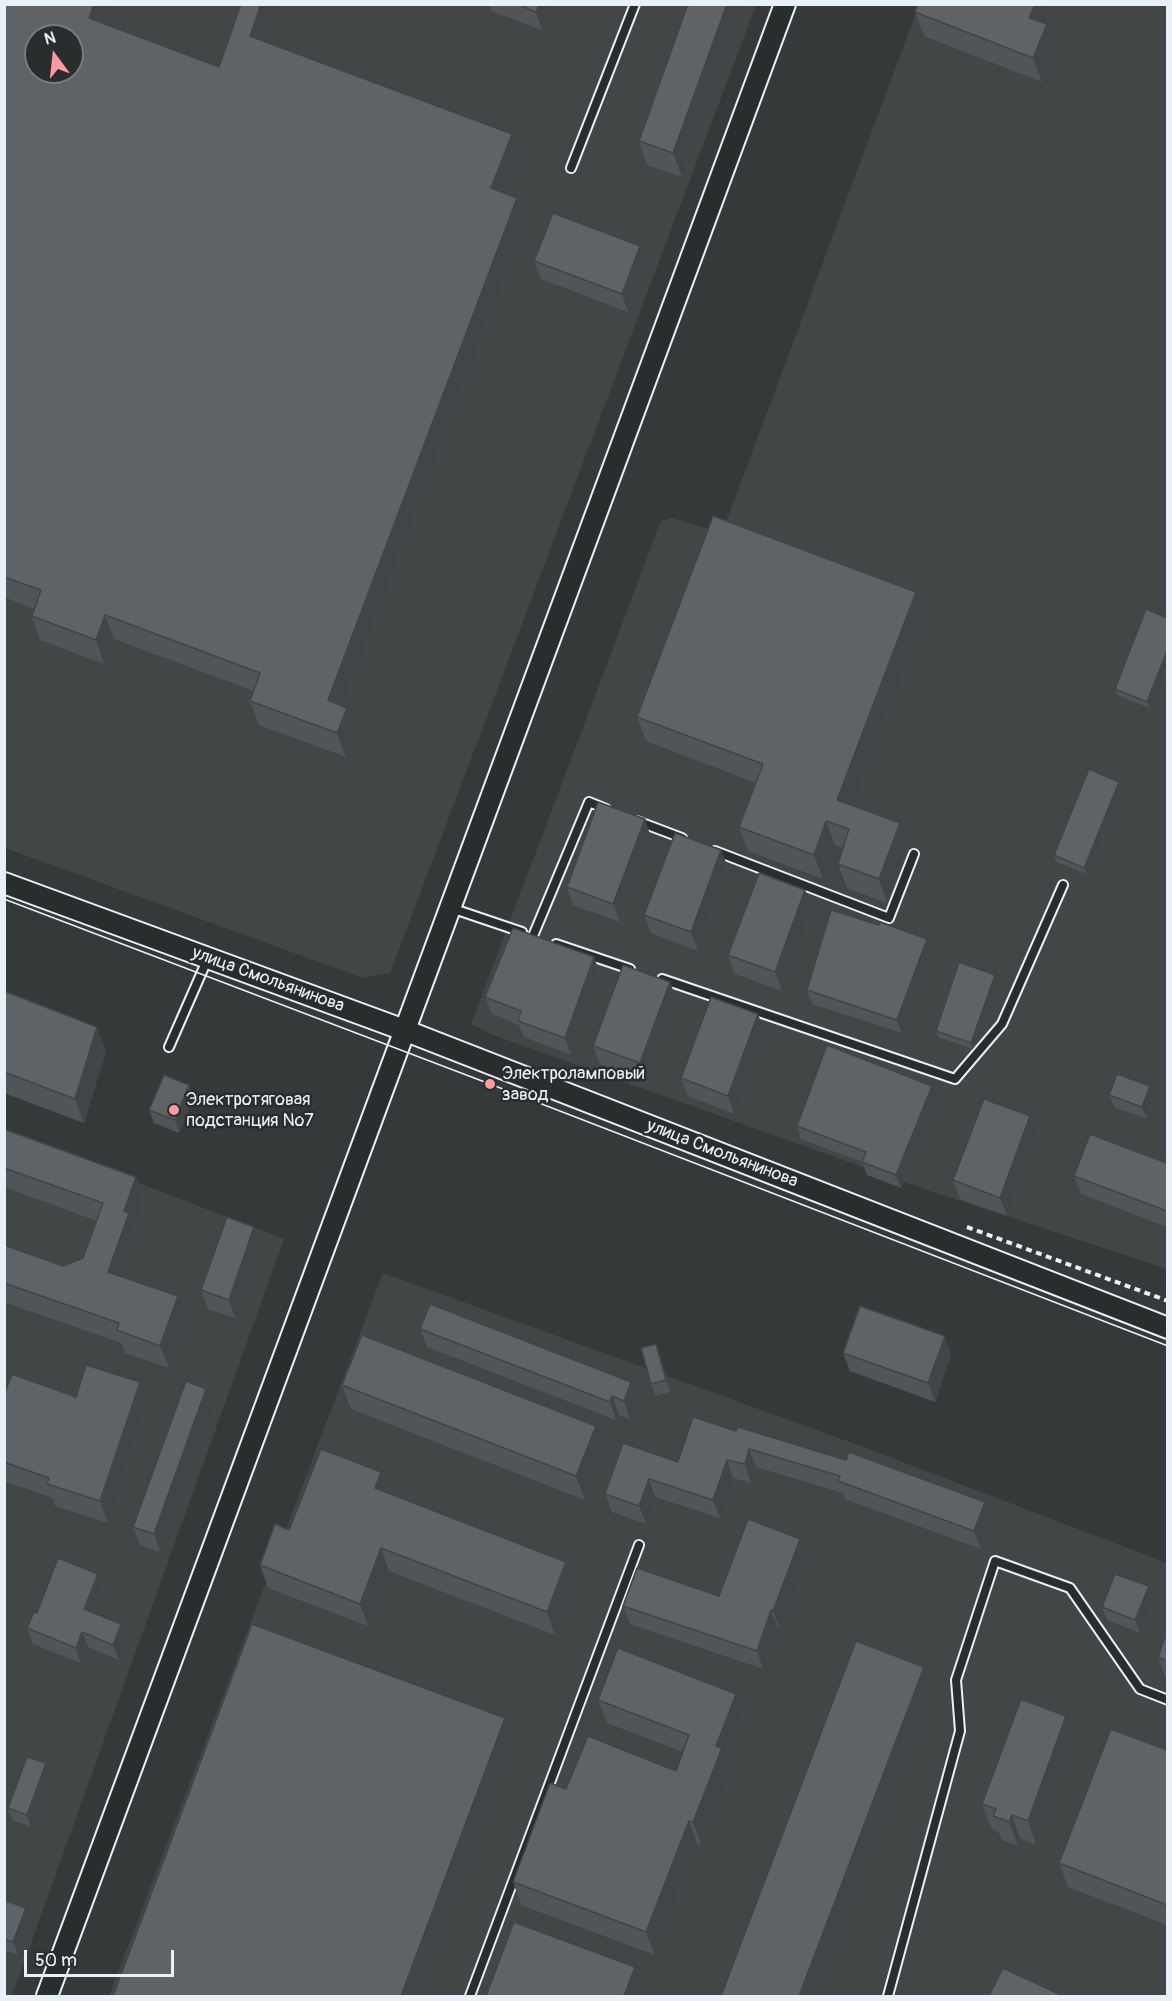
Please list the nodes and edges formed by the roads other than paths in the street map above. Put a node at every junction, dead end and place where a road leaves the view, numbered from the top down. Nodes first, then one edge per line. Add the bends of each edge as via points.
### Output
1 (635, 4) edge
2 (785, 4) edge
3 (570, 168) dead end
4 (611, 811) edge
5 (633, 819) edge
6 (689, 841) edge
7 (711, 850) edge
8 (914, 854) dead end
9 (4, 883) edge
10 (1063, 885) dead end
11 (450, 908) junction
12 (533, 936) junction
13 (208, 958) junction
14 (644, 973) edge
15 (655, 977) edge
16 (404, 1030) junction
17 (169, 1047) dead end
18 (1167, 1328) edge
19 (639, 1545) dead end
20 (1167, 1700) edge
21 (47, 1996) edge
22 (470, 1996) edge
23 (888, 1996) edge

1 - 3 lane
2 - 11 street
4 - 12 lane via 589,802
5 - 6 lane
7 - 8 lane via 889,918
9 - 13 street, улица Смольянинова
10 - 15 lane via 1002,1024 955,1079
11 - 12 lane
11 - 16 street
12 - 14 lane
13 - 16 street, улица Смольянинова
13 - 17 lane
16 - 18 street, улица Смольянинова
16 - 21 street
19 - 22 lane
20 - 23 lane via 1140,1689 1070,1588 995,1561 956,1680 960,1731

